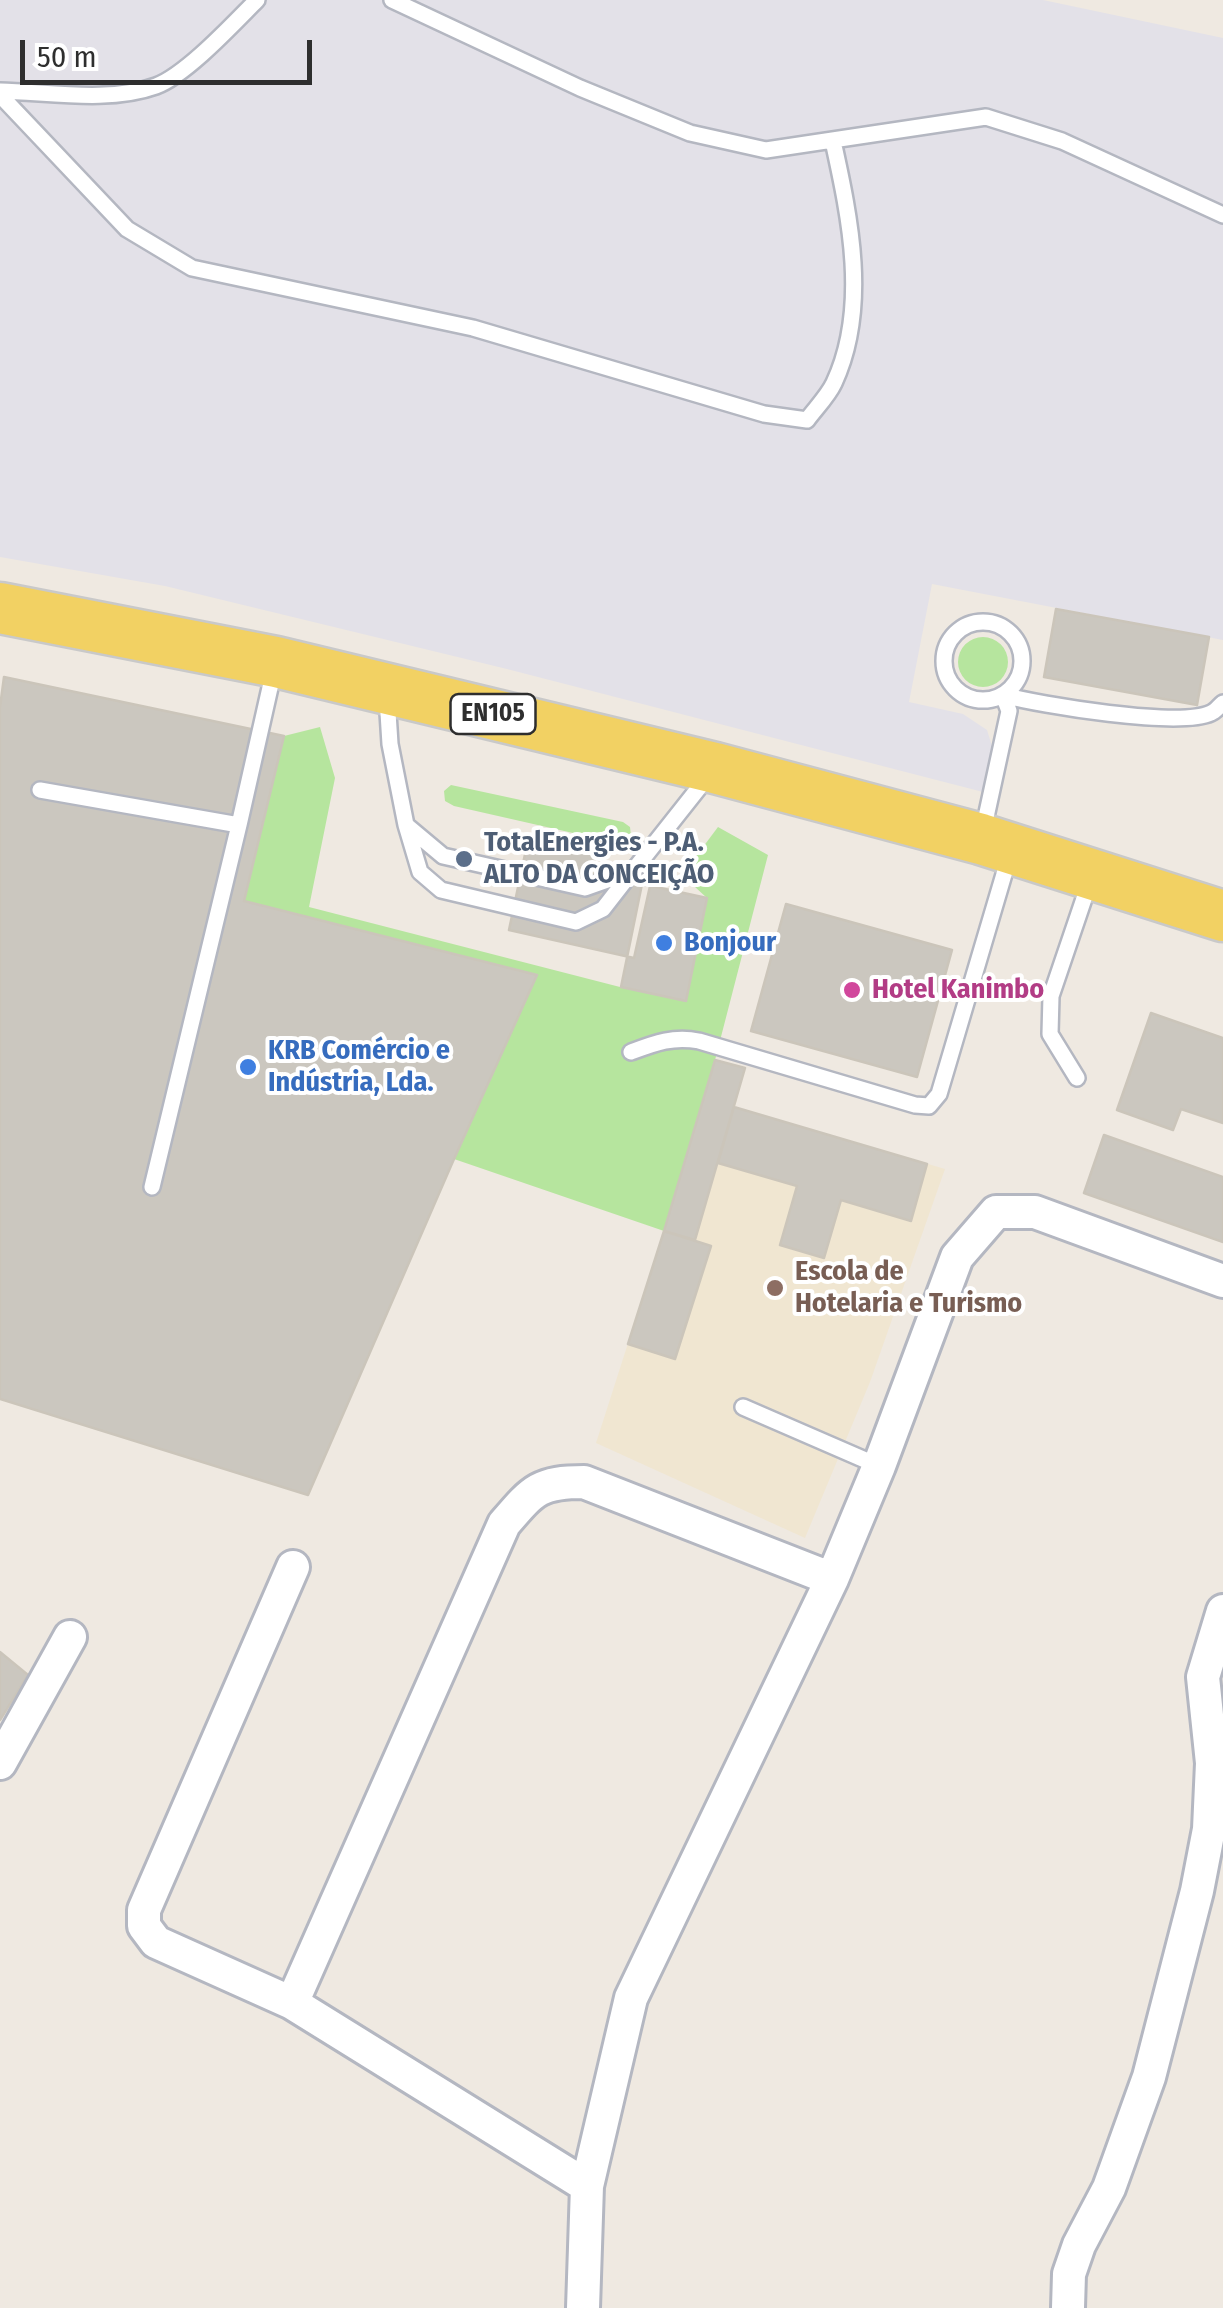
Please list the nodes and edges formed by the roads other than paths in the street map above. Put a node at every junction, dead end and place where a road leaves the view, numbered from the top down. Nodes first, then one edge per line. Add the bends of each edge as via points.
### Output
1 (257, 0) edge
2 (392, 0) edge
3 (0, 93) edge
4 (834, 141) junction
5 (1223, 215) edge
6 (0, 608) edge
7 (276, 662) junction
8 (386, 688) junction
9 (1003, 695) junction
10 (1223, 702) edge
11 (715, 768) junction
12 (40, 790) dead end
13 (240, 825) junction
14 (406, 825) junction
15 (996, 845) junction
16 (633, 871) junction
17 (1093, 873) junction
18 (1223, 916) edge
19 (631, 1052) dead end
20 (1077, 1078) dead end
21 (152, 1187) dead end
22 (1223, 1281) edge
23 (743, 1408) dead end
24 (879, 1466) junction
25 (293, 1567) dead end
26 (832, 1578) junction
27 (1223, 1611) edge
28 (70, 1637) dead end
29 (0, 1763) edge
30 (1216, 1832) edge
31 (292, 2003) junction
32 (587, 2186) junction
33 (582, 2308) edge
34 (1068, 2308) edge

1 - 3 lane via 214,44 158,86 114,94
2 - 4 lane via 690,133 766,150
3 - 4 lane via 128,229 192,268 473,328 764,414 806,420 834,385 850,332 851,224
4 - 5 lane via 986,117 1062,141
6 - 7 main road, EN105
7 - 8 main road, EN105
7 - 13 lane
8 - 11 main road, EN105
8 - 14 lane
9 - 9 lane via 1020,674 1015,638 996,623 960,628 943,662 952,687 976,700
9 - 10 lane via 1154,718 1210,714
9 - 15 lane via 1009,711
11 - 15 main road, EN105
11 - 16 lane
12 - 13 lane
13 - 21 lane
14 - 16 lane via 443,856 585,888
14 - 16 lane via 420,872 441,890 576,922 603,909
15 - 17 main road, EN105
15 - 19 lane via 939,1094 930,1106 699,1041 664,1040
17 - 18 main road, EN105
17 - 20 lane via 1051,996 1050,1034
22 - 24 street via 1034,1212 996,1212 957,1257
23 - 24 lane
24 - 26 street
25 - 31 street via 144,1910 144,1926 156,1942
26 - 31 street via 584,1482 551,1482 524,1502 504,1524
26 - 32 street via 630,1998
27 - 30 street via 1204,1677
28 - 29 street
30 - 34 street via 1149,2078 1110,2188 1069,2274
31 - 32 street
32 - 33 street

